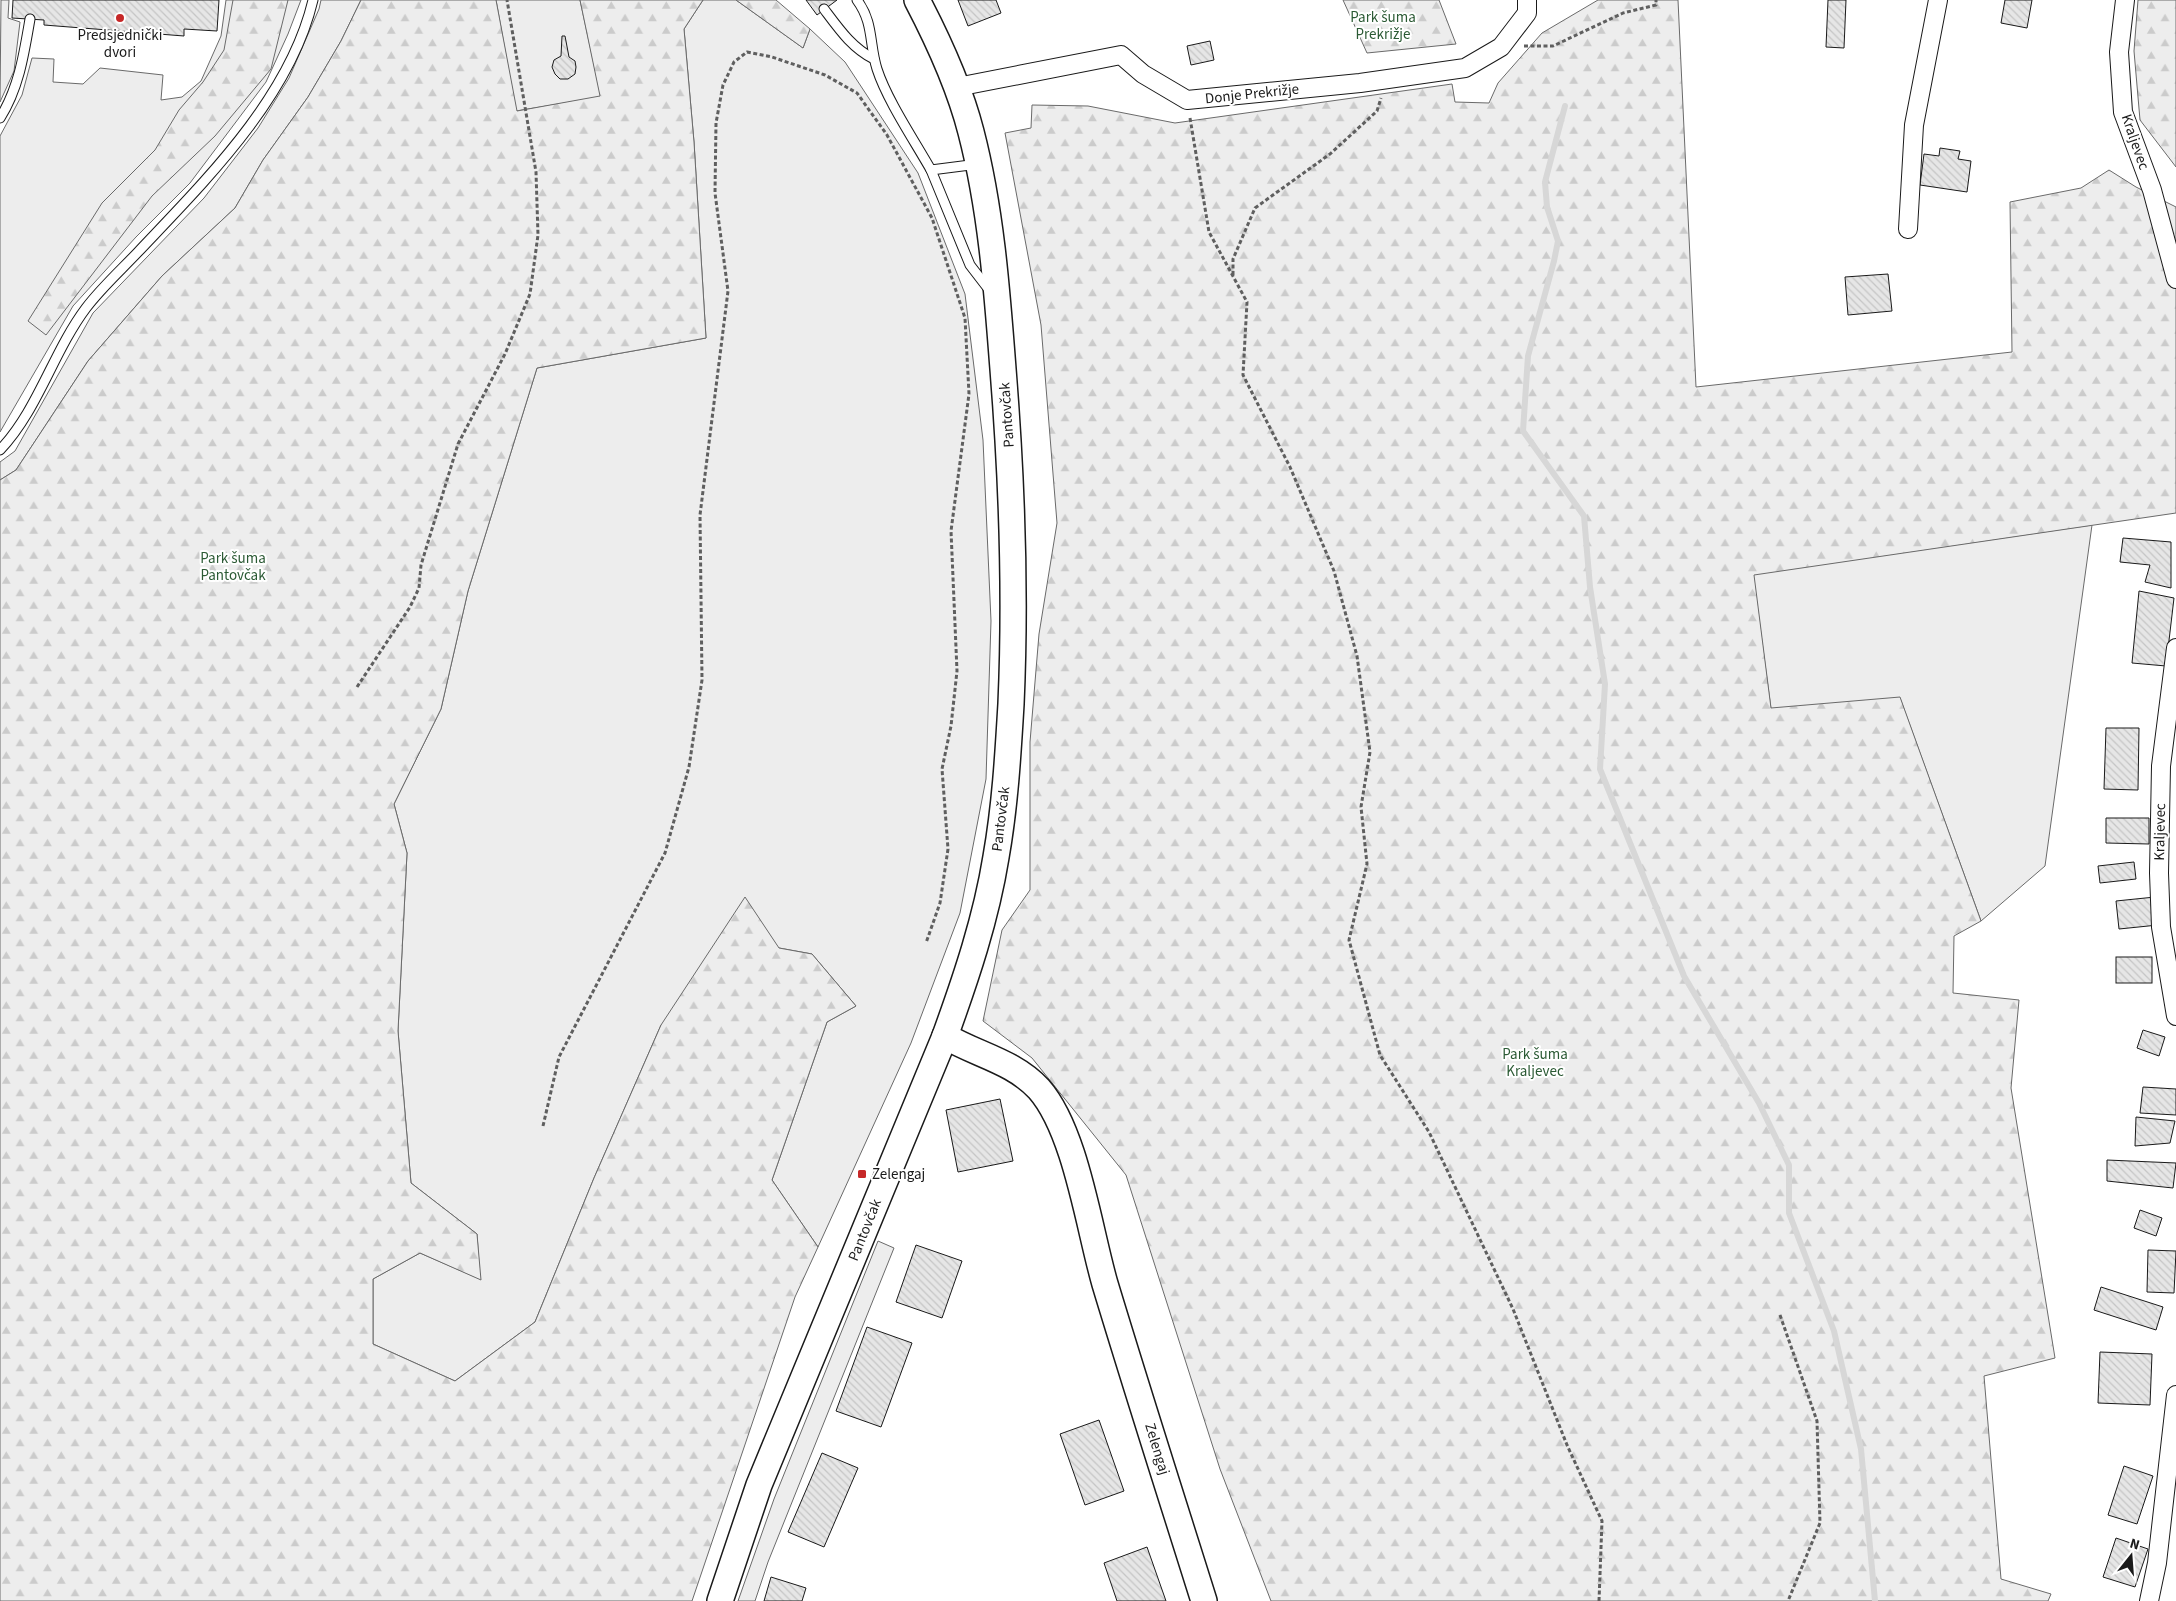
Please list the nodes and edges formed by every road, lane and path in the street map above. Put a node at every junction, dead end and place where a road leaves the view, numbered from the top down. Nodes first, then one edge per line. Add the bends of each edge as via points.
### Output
1 (313, 0) edge
2 (507, 0) edge
3 (857, 0) edge
4 (917, 0) edge
5 (1527, 0) edge
6 (1656, 0) edge
7 (1938, 0) edge
8 (2125, 0) edge
9 (824, 9) dead end
10 (30, 19) dead end
11 (1501, 47) junction
12 (874, 60) junction
13 (1388, 79) junction
14 (958, 87) junction
15 (1187, 100) junction
16 (0, 118) edge
17 (978, 164) junction
18 (931, 170) junction
19 (1908, 229) dead end
20 (1233, 276) junction
21 (2176, 279) edge
22 (998, 302) junction
23 (0, 450) edge
24 (2176, 648) edge
25 (357, 687) dead end
26 (926, 943) dead end
27 (2176, 1016) edge
28 (945, 1036) junction
29 (543, 1126) dead end
30 (1780, 1315) dead end
31 (2176, 1395) edge
32 (720, 1601) edge
33 (1204, 1601) edge
34 (1600, 1601) edge
35 (1788, 1601) edge
36 (2149, 1601) edge

1 - 23 lane via 292,60 262,111 177,211 86,307 26,414
2 - 25 path via 536,172 538,235 530,294 505,354 458,444 421,565 419,588
3 - 12 lane via 870,25
4 - 14 main road, Pantovčak
5 - 11 street, Donje Prekrižje via 1527,13
6 - 11 path via 1656,5 1623,13 1553,46
7 - 19 street via 1914,125
8 - 21 street, Kraljevec via 2119,52 2123,112 2152,190
9 - 12 lane via 860,52
10 - 16 lane via 20,74
11 - 13 street, Donje Prekrižje via 1465,68
12 - 18 lane
13 - 15 street, Donje Prekrižje
13 - 20 path via 1377,111 1330,154 1255,208 1233,259
14 - 15 street, Donje Prekrižje via 1121,55 1143,74
14 - 17 main road, Pantovčak
15 - 20 path via 1209,232
17 - 18 lane
17 - 22 main road, Pantovčak
18 - 22 lane via 970,265
20 - 34 path via 1247,302 1243,375 1290,467 1334,571 1357,656 1370,752 1361,807 1367,864 1350,940 1380,1054 1428,1132 1513,1309 1567,1445 1602,1521
22 - 28 main road, Pantovčak via 1014,518 1008,761 996,859 984,914 967,976
24 - 27 street, Kraljevec via 2161,766 2159,872 2161,927
26 - 29 path via 940,903 948,849 942,770 957,671 950,531 969,394 965,318 932,218 887,135 858,93 825,75 747,52 734,62 723,85 716,123 715,193 728,291 700,515 702,680 689,767 665,853 559,1058
28 - 32 main road, Pantovčak via 759,1485
28 - 33 main road, Zelengaj via 1022,1073 1040,1091 1058,1117 1105,1282
30 - 35 path via 1817,1421 1820,1514 1820,1523
31 - 36 street via 2157,1563

